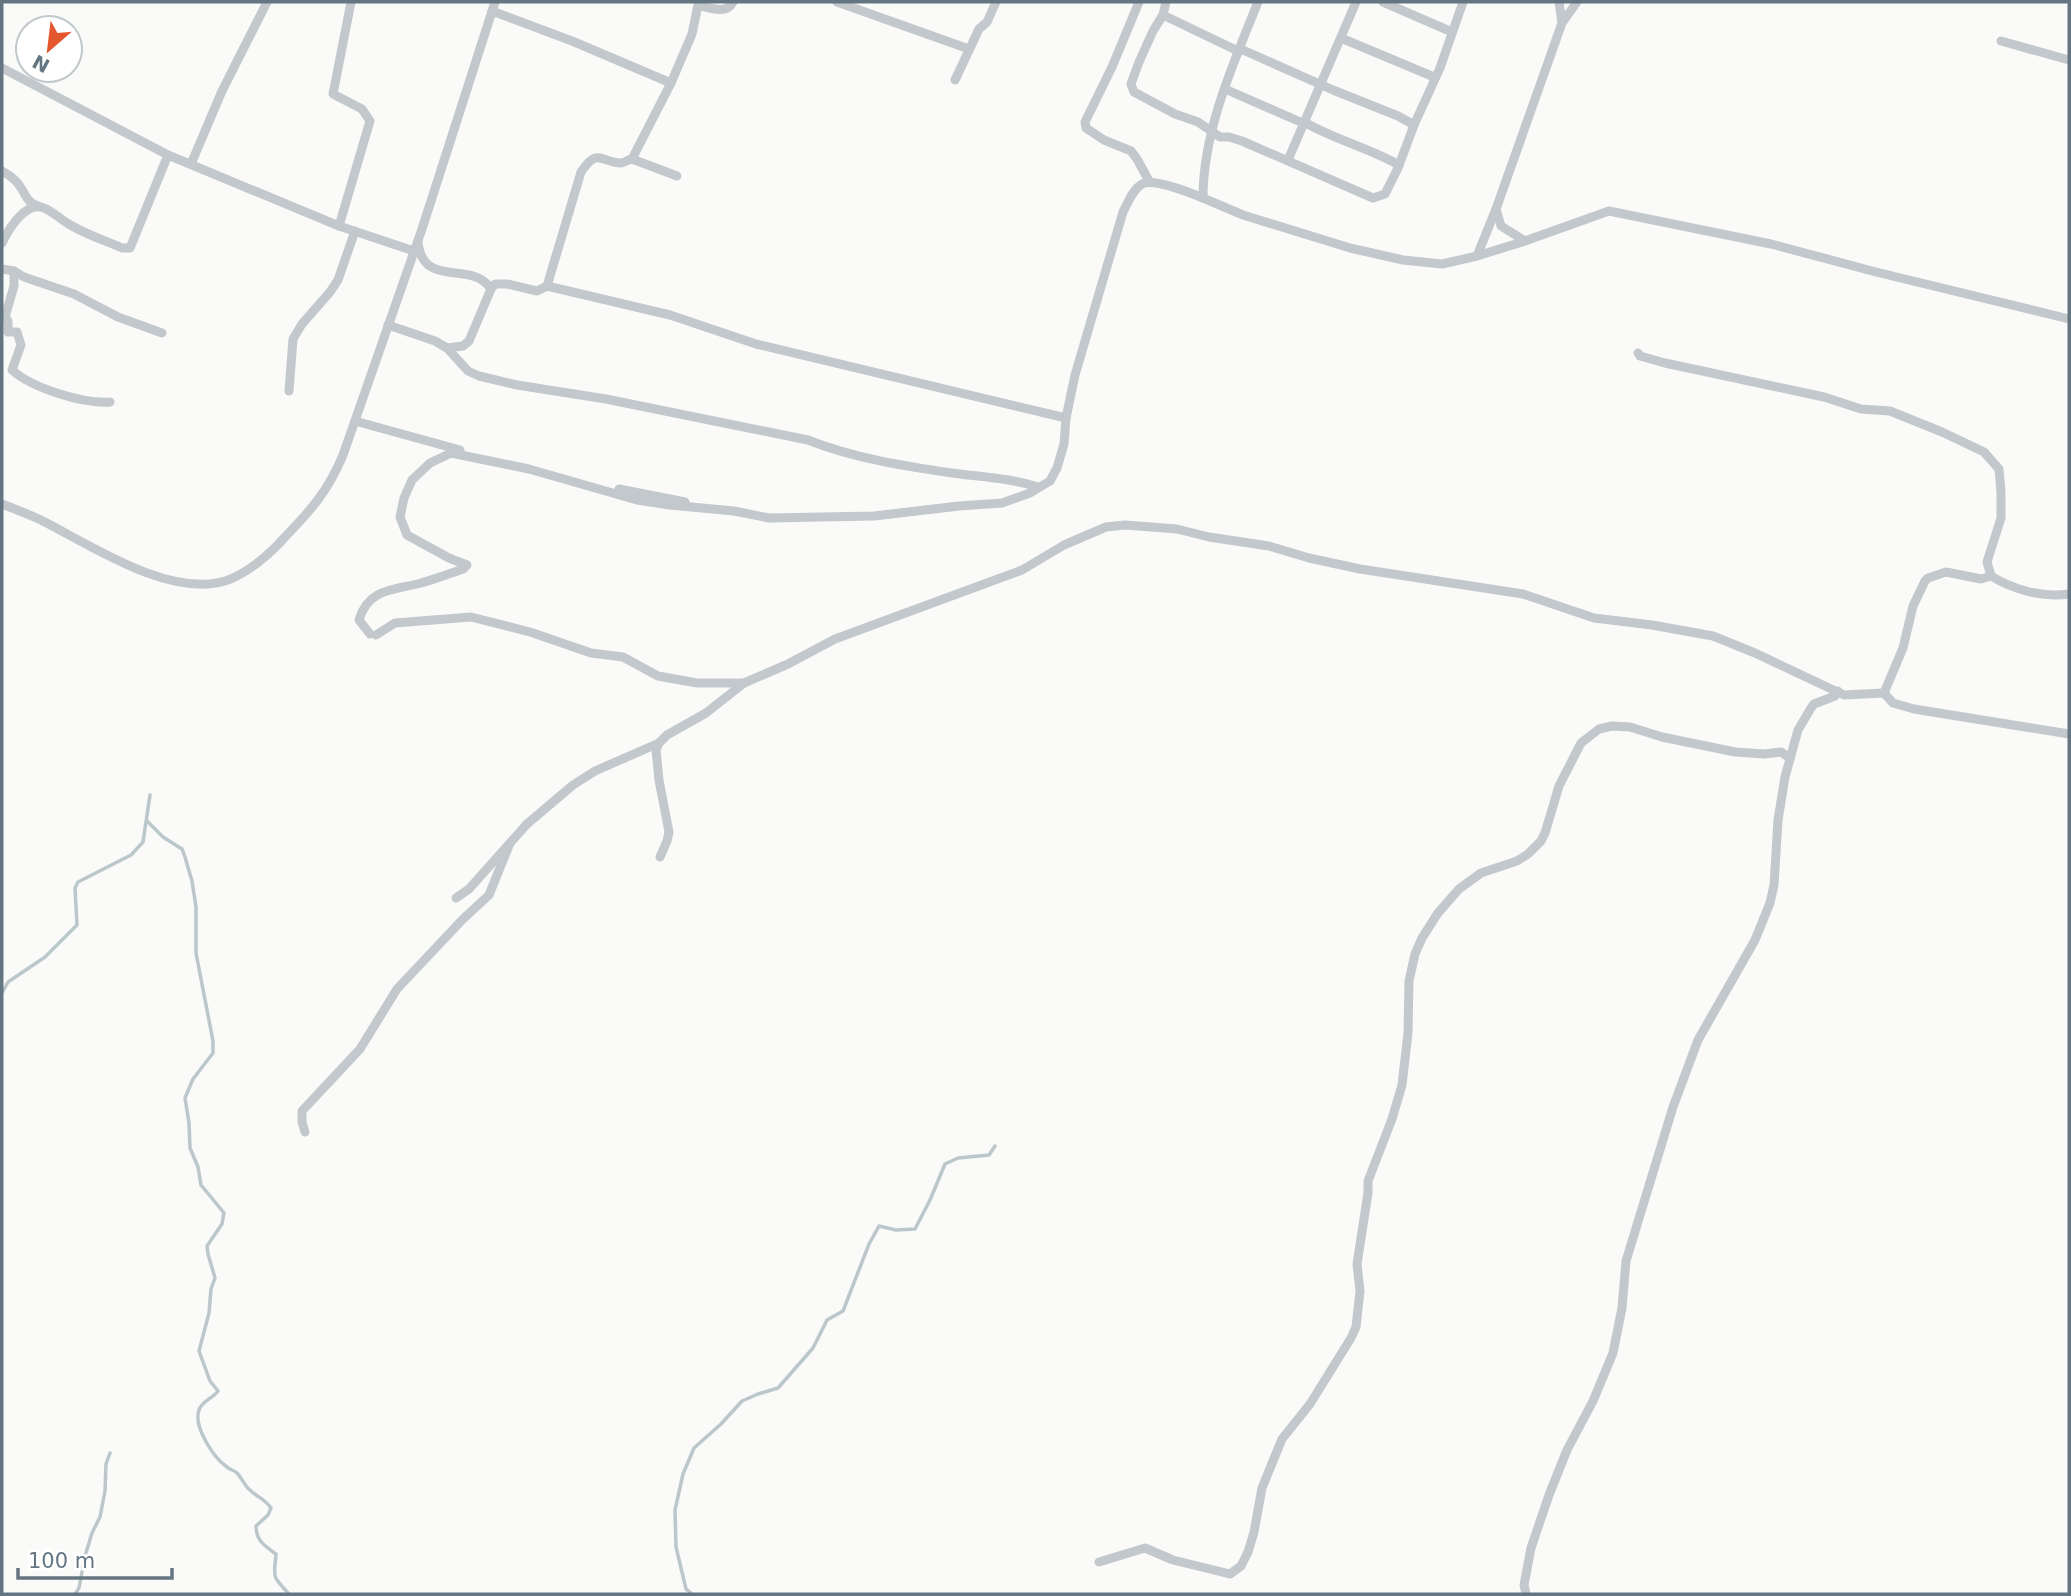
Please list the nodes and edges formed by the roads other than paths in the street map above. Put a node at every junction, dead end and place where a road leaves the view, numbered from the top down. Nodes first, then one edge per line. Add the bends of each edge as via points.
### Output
1 (267, 2) edge
2 (351, 2) edge
3 (733, 2) edge
4 (837, 2) edge
5 (996, 2) edge
6 (1139, 2) edge
7 (1166, 2) edge
8 (1258, 2) edge
9 (1356, 2) edge
10 (1383, 2) edge
11 (1463, 2) edge
12 (1559, 2) edge
13 (1577, 2) edge
14 (695, 4) edge
15 (493, 6) edge
16 (1163, 15) junction
17 (1562, 23) junction
18 (1452, 32) junction
19 (1341, 38) junction
20 (2001, 41) dead end
21 (969, 49) junction
22 (1238, 51) junction
23 (2069, 60) edge
24 (2, 68) edge
25 (1434, 77) junction
26 (955, 80) dead end
27 (671, 83) junction
28 (1321, 83) junction
29 (1225, 89) junction
30 (1305, 124) junction
31 (1414, 125) junction
32 (1212, 133) junction
33 (168, 155) junction
34 (632, 159) junction
35 (1288, 160) junction
36 (191, 164) junction
37 (1399, 164) junction
38 (2, 171) edge
39 (677, 176) dead end
40 (1149, 181) junction
41 (1203, 198) junction
42 (38, 206) junction
43 (1496, 209) junction
44 (339, 226) junction
45 (355, 231) junction
46 (418, 239) junction
47 (1525, 241) junction
48 (2, 243) edge
49 (414, 251) junction
50 (1477, 256) junction
51 (2, 269) edge
52 (14, 271) junction
53 (547, 286) junction
54 (491, 289) junction
55 (2069, 319) edge
56 (388, 325) junction
57 (5, 332) edge
58 (162, 332) dead end
59 (447, 348) junction
60 (1638, 353) dead end
61 (289, 391) dead end
62 (110, 402) dead end
63 (1066, 418) junction
64 (355, 421) junction
65 (1038, 487) junction
66 (2, 503) edge
67 (720, 509) junction
68 (1991, 576) junction
69 (2069, 594) edge
70 (744, 683) junction
71 (1838, 691) junction
72 (1884, 693) junction
73 (2069, 734) edge
74 (659, 743) junction
75 (1790, 758) junction
76 (510, 843) junction
77 (660, 857) dead end
78 (456, 898) dead end
79 (305, 1132) dead end
80 (1099, 1562) dead end
81 (1526, 1594) edge

1 - 36 street
2 - 44 street via 333,94 362,109 370,121
3 - 14 street via 723,10
4 - 21 street
5 - 21 street
6 - 40 street via 1085,122 1086,128 1104,140 1131,151
7 - 16 street
8 - 22 street
9 - 19 street
10 - 18 street
11 - 18 street
12 - 17 street
13 - 17 street
14 - 27 street via 692,33
15 - 27 street
15 - 46 street
16 - 22 street
16 - 32 street via 1139,61 1131,84 1134,92
17 - 43 street
18 - 25 street
19 - 25 street
19 - 28 street
20 - 23 street
21 - 26 street
22 - 28 street
22 - 29 street
24 - 33 street
25 - 31 street
27 - 34 street
28 - 30 street
28 - 31 street
29 - 30 street
29 - 32 street
30 - 35 street
30 - 37 street
31 - 37 street
32 - 35 street
32 - 41 street
33 - 36 street
33 - 42 street via 130,248 73,227
34 - 39 street
34 - 53 street via 622,163 600,157 588,162 581,172
35 - 37 street via 1373,198 1385,194
36 - 44 street
38 - 42 street
40 - 41 street
40 - 63 street via 1134,191 1123,212
41 - 50 street via 1263,222 1403,260 1441,264
42 - 48 street via 26,211
43 - 47 street via 1501,226
43 - 50 street
44 - 45 street
45 - 49 street
45 - 61 street via 338,280 293,339
46 - 49 street
46 - 54 street via 420,254 429,266 476,277
47 - 50 street
47 - 55 street via 1609,211 1771,244
49 - 56 street
51 - 52 street
52 - 57 street
52 - 58 street
53 - 54 street via 537,290 495,284
53 - 63 street via 670,315 756,344
54 - 59 street via 469,341
56 - 59 street
56 - 64 street
57 - 62 street via 17,332 20,338 12,370 20,377 67,397
59 - 65 street via 468,371 517,385 808,440 866,457
60 - 68 street via 1861,409 1890,411 1984,452 1999,469 2002,507 1987,562
63 - 65 street via 1064,444 1053,478
64 - 66 street via 333,479 320,499 276,546 223,582 174,581 134,568
64 - 67 street via 615,489
65 - 67 street via 1002,503 874,516 783,518
67 - 70 street via 637,500 451,453 429,463 412,480 400,517 407,535 467,565 382,592 370,599 359,620 373,635 395,623 471,617 591,653 623,657 658,676 697,683
68 - 69 street via 2043,595
68 - 72 street via 1981,579 1946,572 1925,581
70 - 71 street via 835,639 1022,570 1091,532 1125,525 1177,528 1360,569 1534,597 1594,618 1713,636
70 - 74 street
71 - 72 street via 1844,695
71 - 75 street via 1811,708
72 - 73 street via 1893,703 1914,709
74 - 76 street via 573,785
74 - 77 street via 659,780 669,832
75 - 80 street via 1781,752 1735,752 1630,727 1599,729 1581,743 1559,786 1541,841 1528,854 1481,873 1459,889 1415,954 1402,1085 1368,1181 1357,1264 1356,1327 1310,1404 1282,1439 1262,1488 1254,1532 1241,1566 1230,1574 1145,1548
75 - 81 street via 1770,903 1755,940 1698,1040 1673,1107 1626,1261 1613,1353 1549,1495 1531,1548
76 - 78 street
76 - 79 street via 489,895 397,989 360,1049 302,1111

